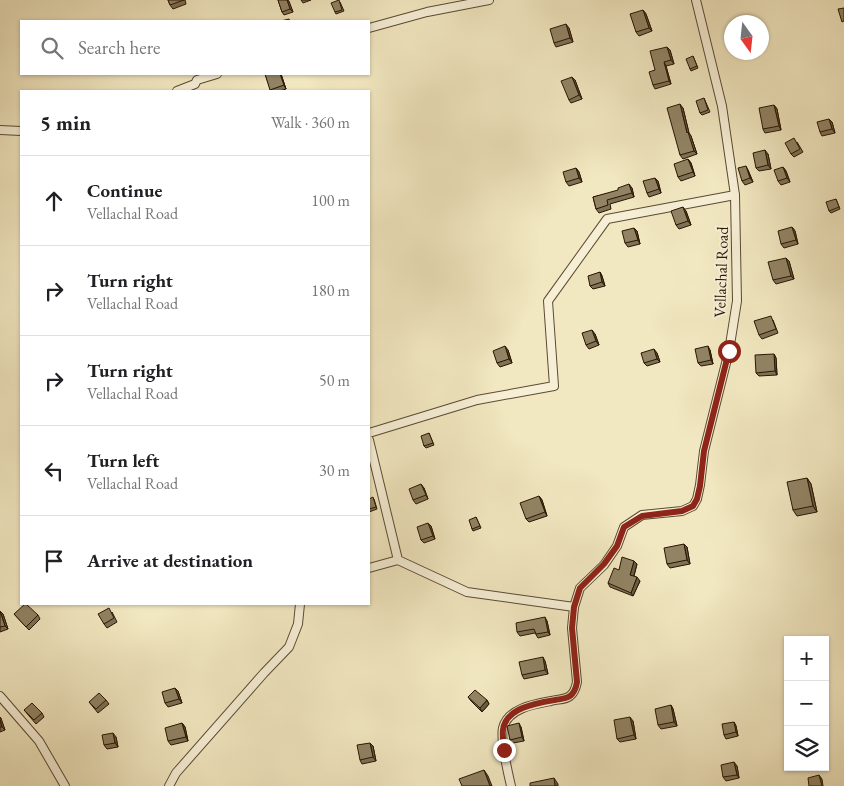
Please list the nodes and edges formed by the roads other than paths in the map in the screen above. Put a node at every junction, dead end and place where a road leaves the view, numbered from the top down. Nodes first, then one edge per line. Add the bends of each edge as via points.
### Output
1 (490, 0) edge
2 (696, 0) edge
3 (370, 28) edge
4 (214, 75) edge
5 (180, 90) edge
6 (0, 130) edge
7 (20, 131) edge
8 (735, 195) junction
9 (370, 433) edge
10 (370, 444) edge
11 (398, 560) junction
12 (370, 568) edge
13 (300, 605) edge
14 (574, 607) junction
15 (0, 696) edge
16 (65, 786) edge
17 (169, 786) edge
18 (511, 786) edge

1 - 3 street
2 - 8 street, Vellachal Road via 722,106
4 - 5 street
6 - 7 street
8 - 9 street via 607,219 548,301 554,386 477,400
8 - 14 street, Vellachal Road via 737,301 729,351 704,451 697,499 693,506 682,511 642,516 624,527 617,546 580,588
10 - 11 street
11 - 12 street
11 - 14 street via 467,592
13 - 17 street via 298,624 289,648 188,759
14 - 18 street, Vellachal Road via 572,628 576,689 571,696 516,711 509,718 503,728
15 - 16 street via 39,741

